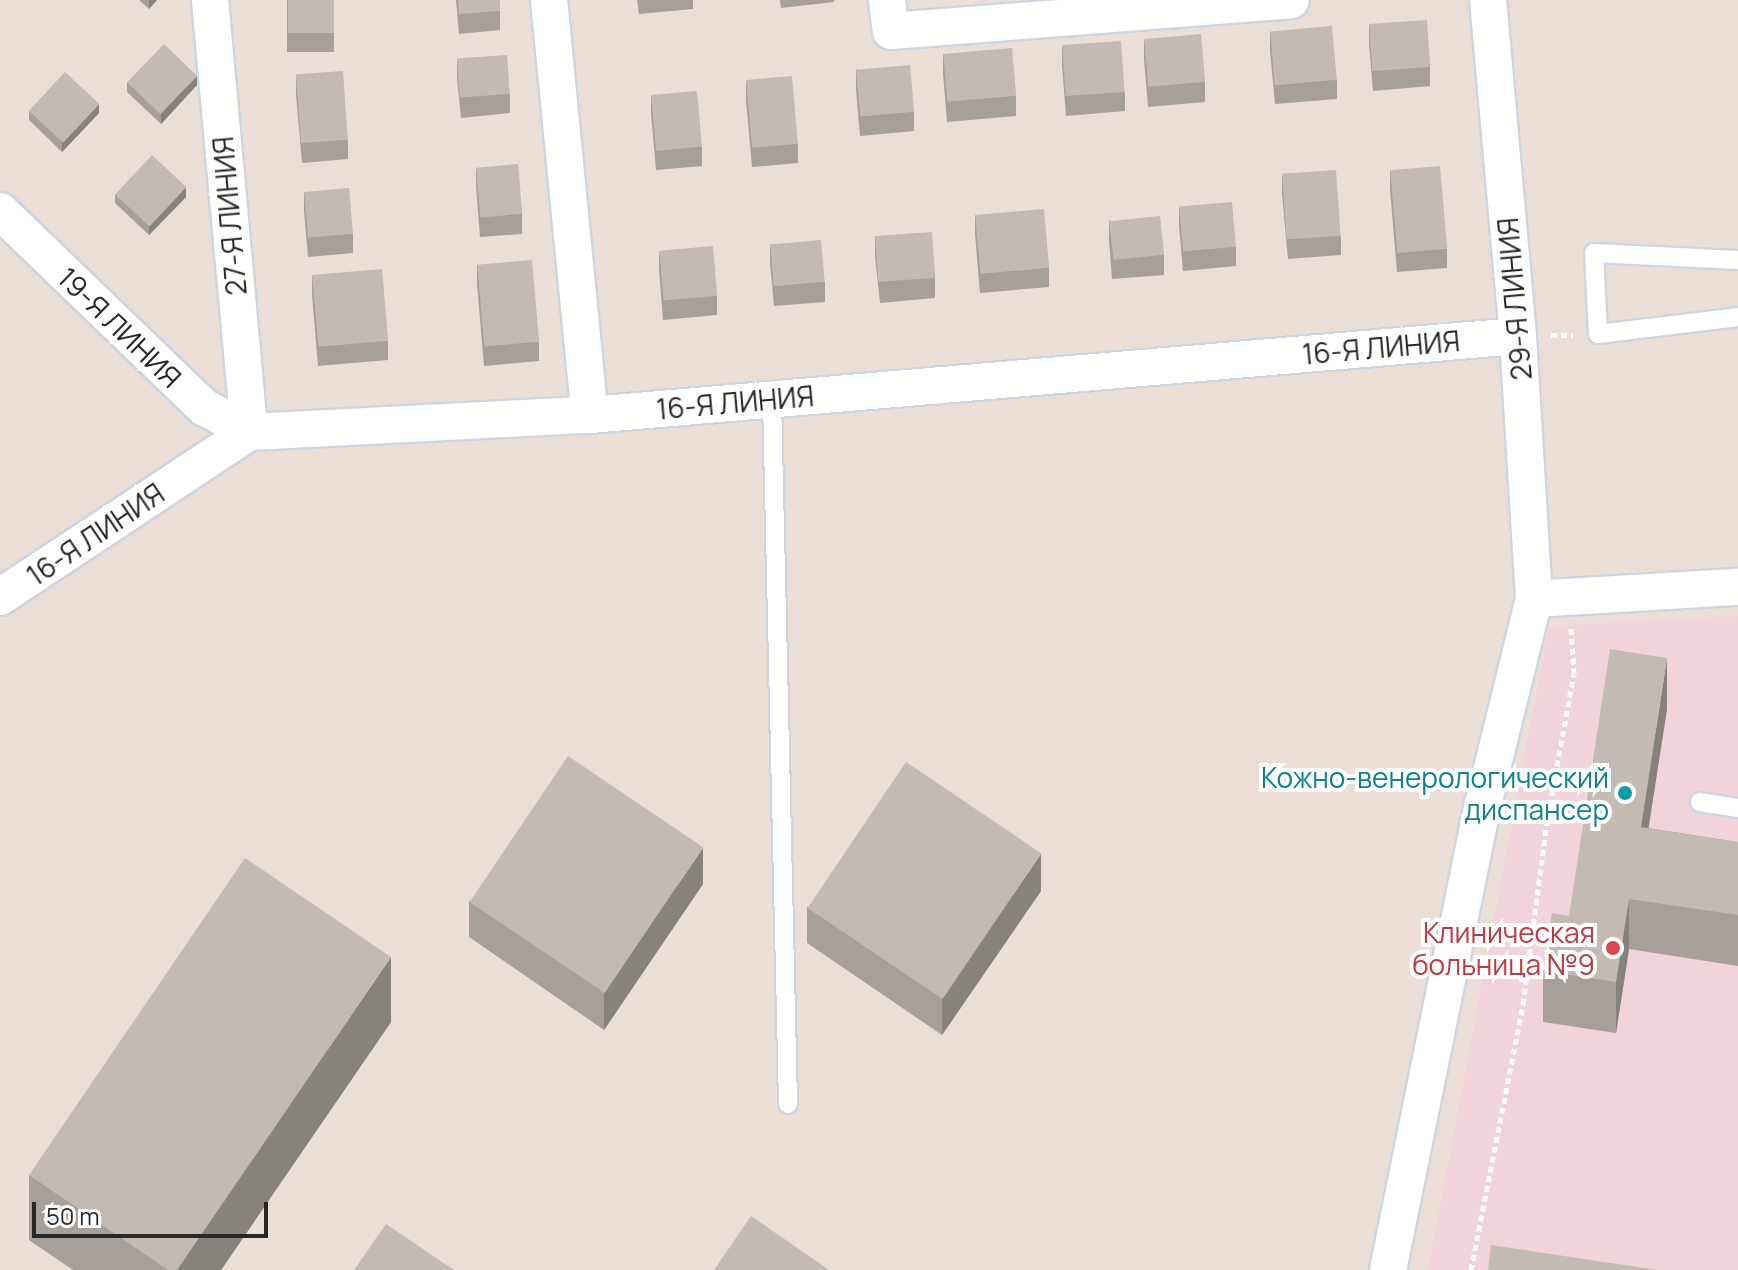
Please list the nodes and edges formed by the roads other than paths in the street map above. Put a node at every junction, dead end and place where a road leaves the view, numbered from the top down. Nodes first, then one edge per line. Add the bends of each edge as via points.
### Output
1 (210, 0) edge
2 (549, 0) edge
3 (1291, 0) edge
4 (1488, 0) edge
5 (1157, 5) edge
6 (889, 15) edge
7 (0, 211) edge
8 (1738, 260) edge
9 (1738, 317) edge
10 (1518, 336) junction
11 (772, 399) junction
12 (590, 415) junction
13 (249, 432) junction
14 (1738, 587) edge
15 (0, 597) edge
16 (1552, 597) junction
17 (1700, 802) dead end
18 (1738, 808) edge
19 (788, 1104) dead end
20 (1388, 1270) edge

1 - 13 street, 27-Я ЛИНИЯ
2 - 12 street
3 - 5 street
4 - 10 street, 29-Я ЛИНИЯ
5 - 6 street
7 - 13 street, 19-Я ЛИНИЯ via 204,407
8 - 9 lane via 1594,253 1598,334
10 - 11 street, 16-Я ЛИНИЯ
10 - 16 street, 29-Я ЛИНИЯ
11 - 12 street, 16-Я ЛИНИЯ
11 - 19 lane
12 - 13 street, 16-Я ЛИНИЯ
13 - 15 street, 16-Я ЛИНИЯ
14 - 16 street
16 - 20 street, 29-Я ЛИНИЯ via 1483,805
17 - 18 lane

